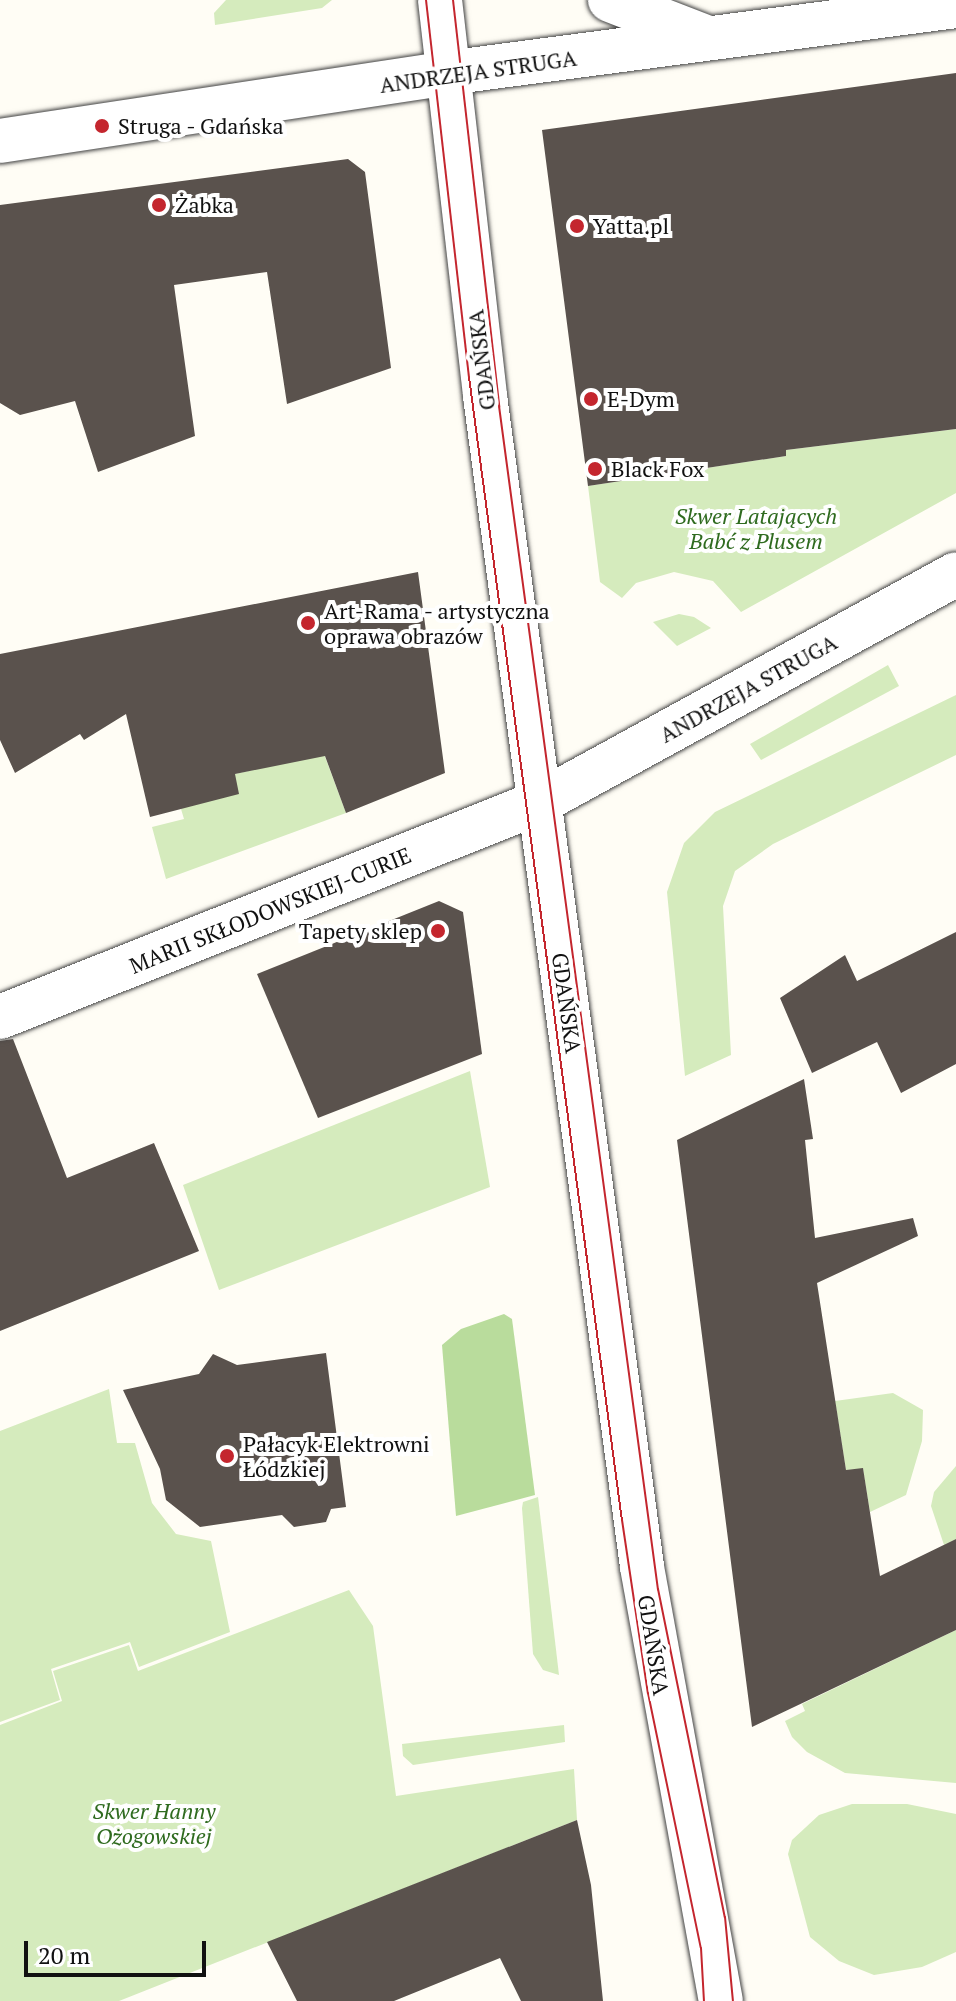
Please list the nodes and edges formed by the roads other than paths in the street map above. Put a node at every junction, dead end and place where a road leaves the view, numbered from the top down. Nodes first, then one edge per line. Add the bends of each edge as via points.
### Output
1 (440, 0) edge
2 (610, 0) edge
3 (956, 6) edge
4 (717, 40) junction
5 (447, 73) junction
6 (0, 141) edge
7 (956, 574) edge
8 (540, 802) junction
9 (0, 1017) edge
10 (721, 2001) edge

1 - 5 street, GDAŃSKA
2 - 4 street
3 - 4 street, ANDRZEJA STRUGA
4 - 5 street, ANDRZEJA STRUGA
5 - 6 street, ANDRZEJA STRUGA
5 - 8 street, GDAŃSKA
7 - 8 street, ANDRZEJA STRUGA
8 - 9 street, MARII SKŁODOWSKIEJ-CURIE
8 - 10 street, GDAŃSKA via 642,1567

